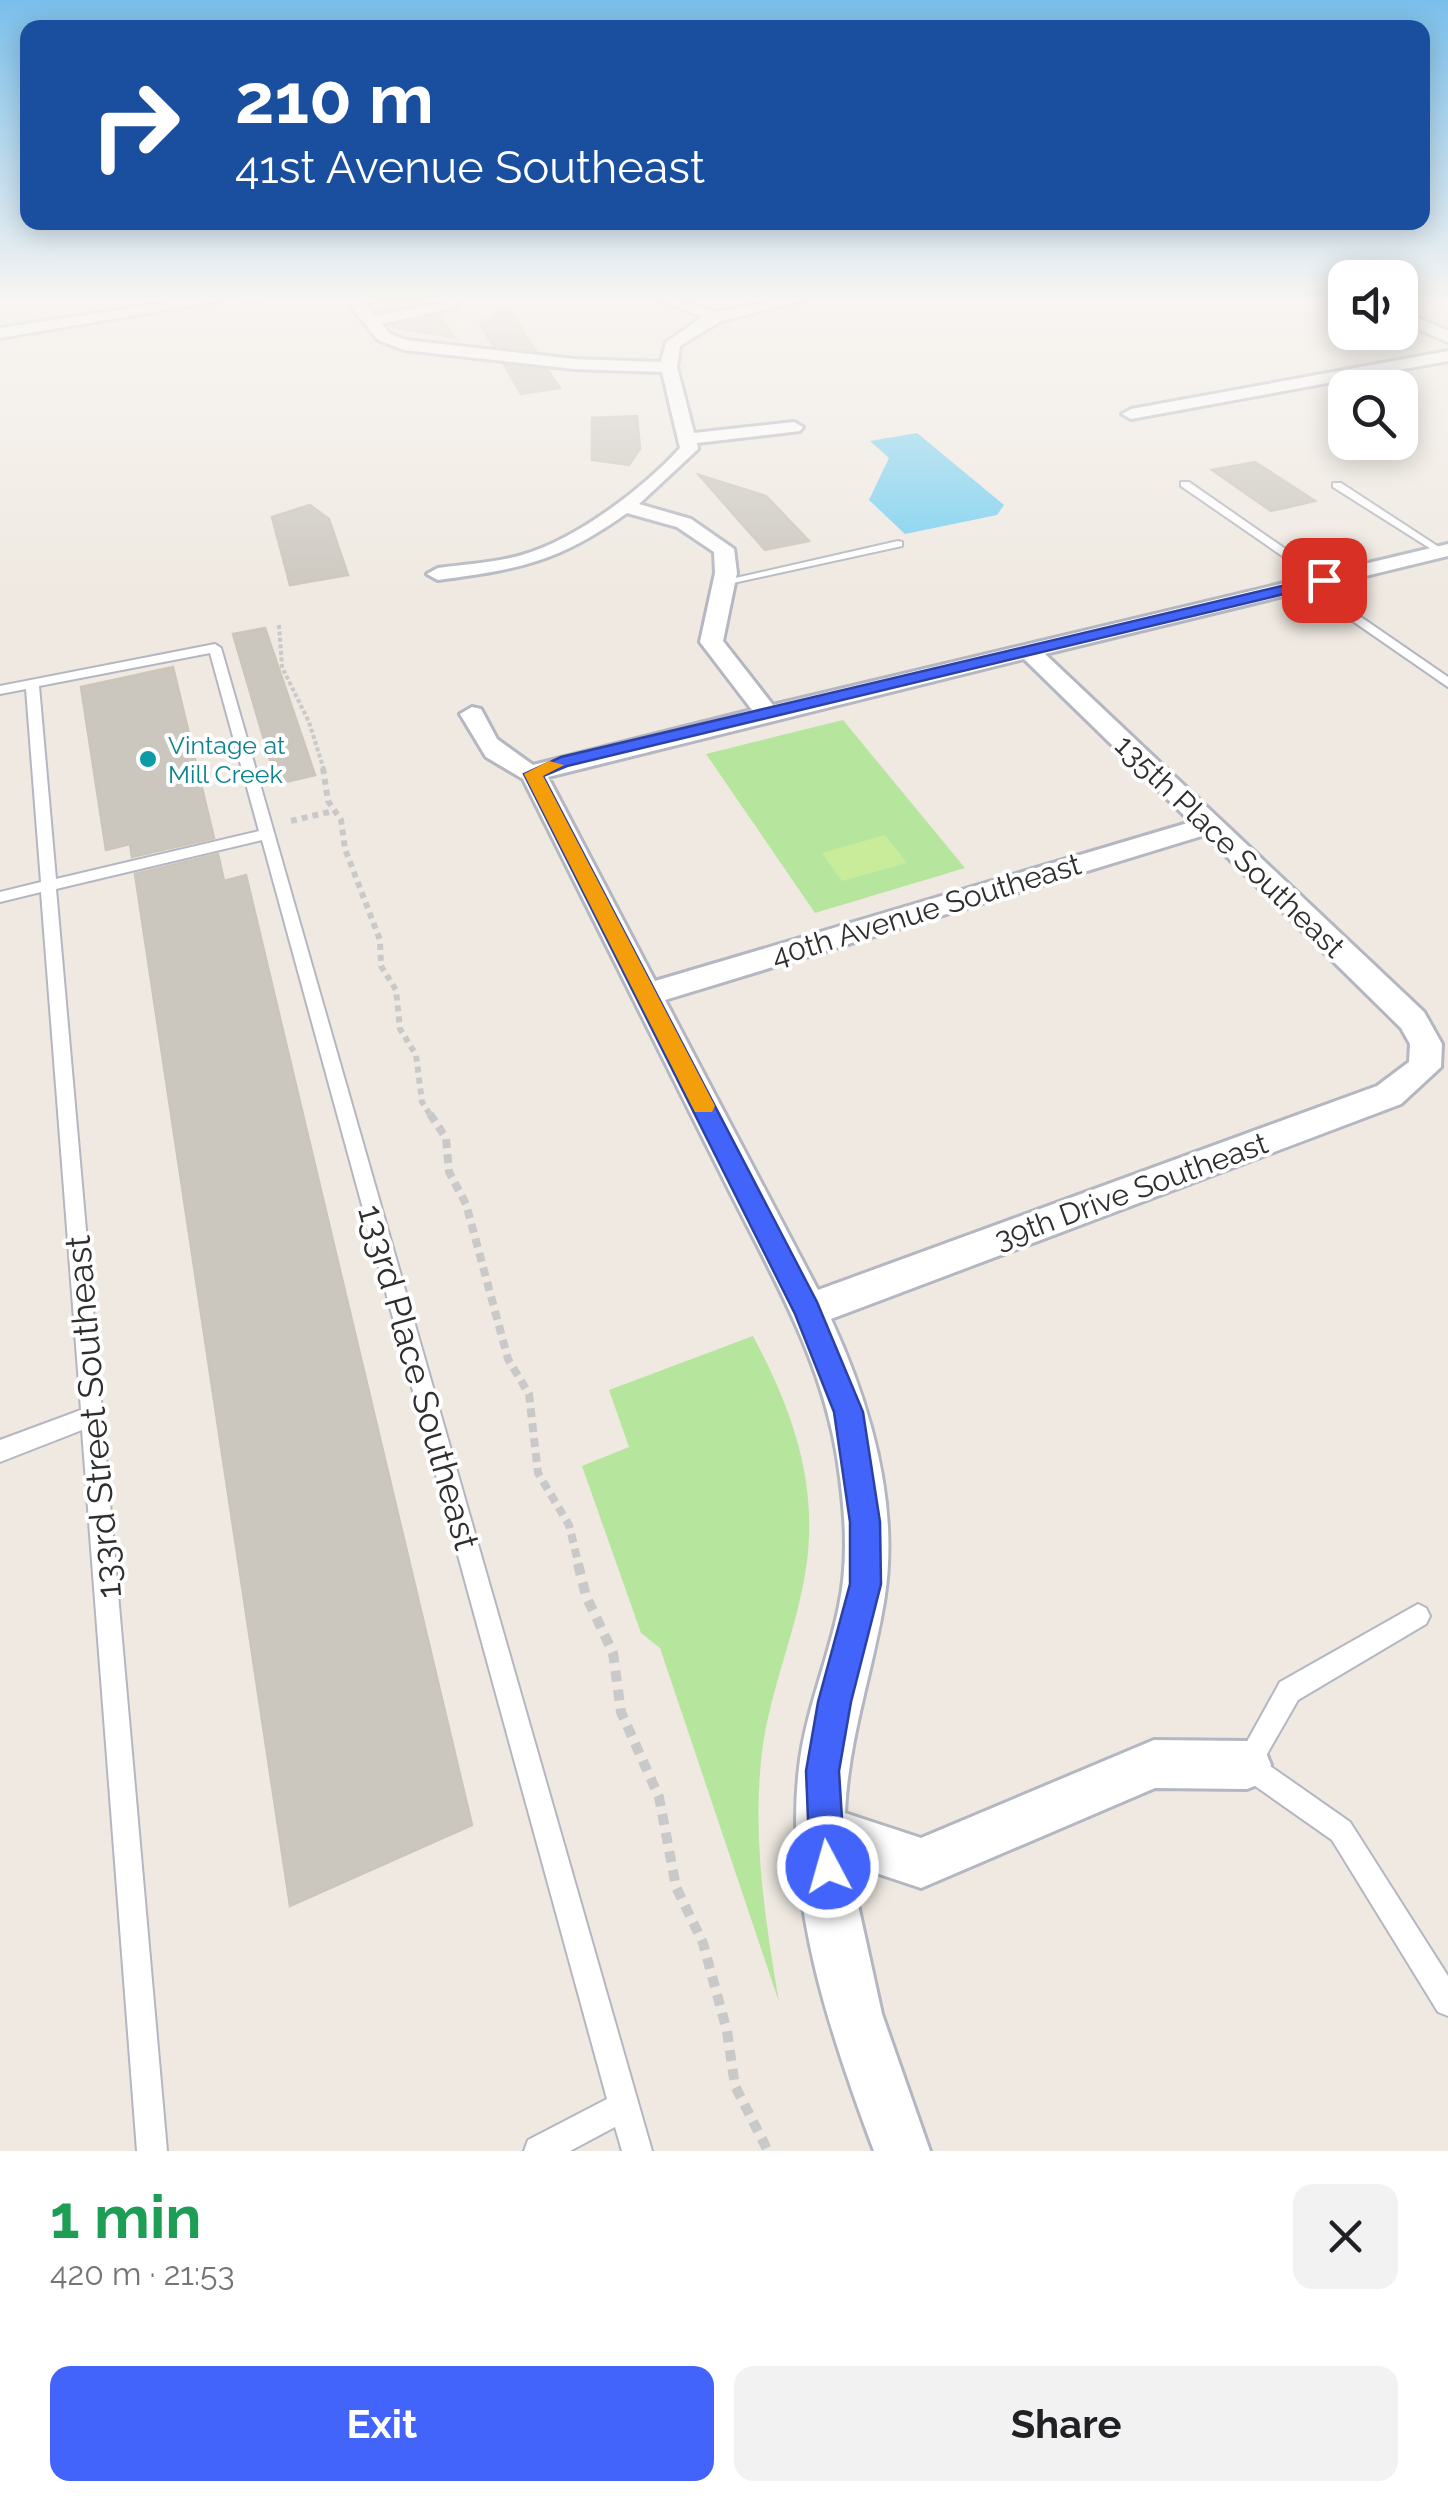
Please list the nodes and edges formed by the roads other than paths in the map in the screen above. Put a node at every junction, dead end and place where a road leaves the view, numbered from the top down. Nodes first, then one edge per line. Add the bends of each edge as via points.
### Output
1 (678, 399) edge
2 (1211, 399) edge
3 (1131, 414) dead end
4 (794, 427) dead end
5 (688, 439) junction
6 (1185, 484) dead end
7 (1337, 485) dead end
8 (622, 505) junction
9 (898, 544) dead end
10 (1445, 551) edge
11 (438, 574) dead end
12 (724, 582) junction
13 (1315, 582) junction
14 (1029, 651) junction
15 (1448, 683) edge
16 (32, 684) junction
17 (0, 690) edge
18 (472, 714) dead end
19 (767, 714) junction
20 (533, 774) junction
21 (1206, 826) junction
22 (267, 834) junction
23 (48, 885) junction
24 (0, 897) edge
25 (647, 994) junction
26 (1426, 1044) joint
27 (808, 1311) junction
28 (93, 1416) junction
29 (0, 1451) edge
30 (1418, 1616) dead end
31 (1248, 1765) junction
32 (823, 1831) junction
33 (1448, 2002) edge
34 (624, 2106) junction
35 (152, 2151) edge
36 (539, 2151) edge
37 (637, 2151) edge
38 (902, 2151) edge

1 - 5 street
2 - 3 street
4 - 5 street
5 - 8 street via 682,460
6 - 13 lane
7 - 10 lane
8 - 11 street via 535,558
8 - 12 street via 715,540 724,550
9 - 12 lane
10 - 13 street
12 - 19 street via 711,642
13 - 14 street
13 - 15 lane
14 - 19 street
14 - 21 street, 135th Place Southeast
16 - 17 lane
16 - 22 lane, 133rd Place Southeast via 216,648
16 - 23 lane, 133rd Street Southeast
18 - 20 street via 480,738 503,762
19 - 20 street
20 - 25 street
21 - 25 street, 40th Avenue Southeast
21 - 26 street, 135th Place Southeast via 1413,1020
22 - 23 lane
22 - 34 lane, 133rd Place Southeast
23 - 24 lane
23 - 28 lane, 133rd Street Southeast
25 - 27 street
26 - 27 street, 39th Drive Southeast via 1425,1067 1390,1095
27 - 32 street via 848,1412 865,1522 865,1584 826,1754
28 - 29 lane
28 - 35 lane, 133rd Street Southeast
30 - 31 lane via 1289,1691
31 - 32 street via 1154,1764 921,1862
31 - 33 lane via 1340,1830
32 - 38 street via 837,1938 864,2054
34 - 36 lane
34 - 37 lane, 133rd Place Southeast

